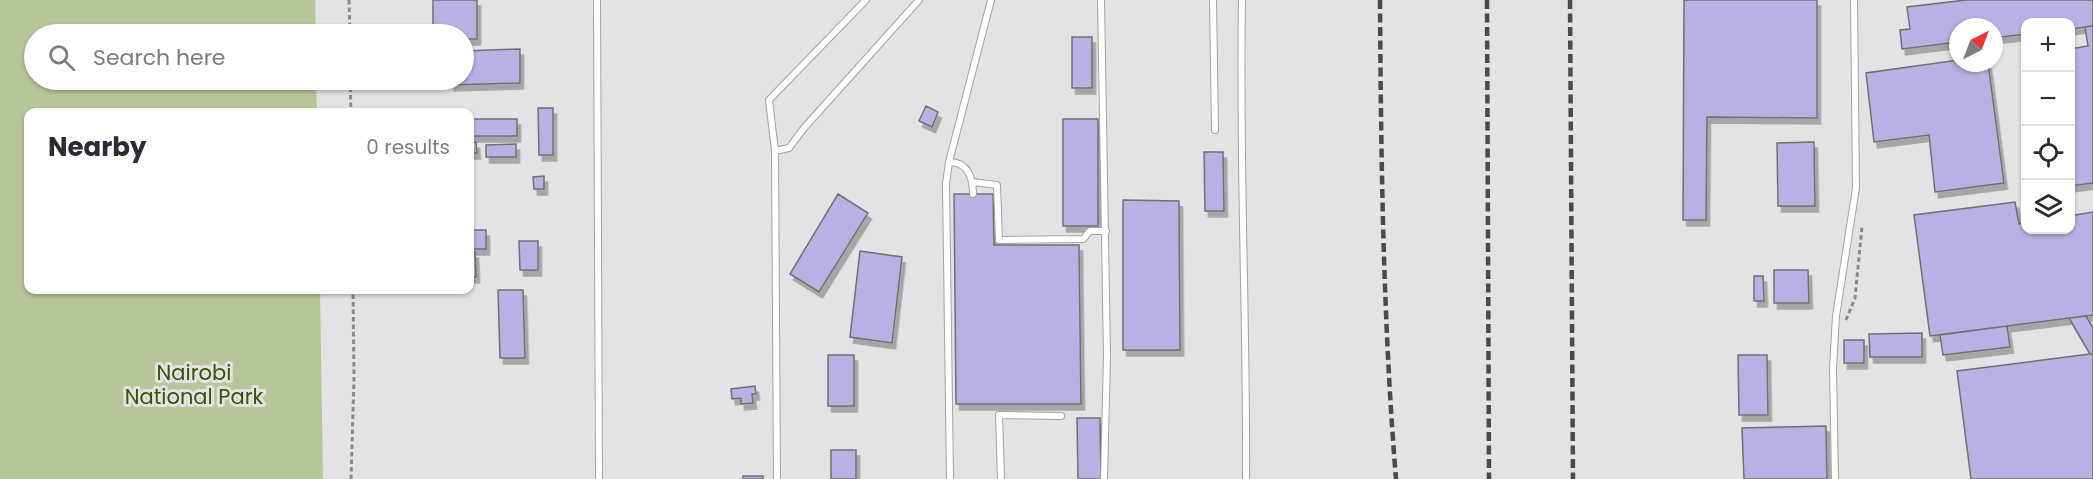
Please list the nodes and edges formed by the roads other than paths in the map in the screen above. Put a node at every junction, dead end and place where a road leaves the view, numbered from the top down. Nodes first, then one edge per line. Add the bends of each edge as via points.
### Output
1 (597, 0) edge
2 (866, 0) edge
3 (919, 0) edge
4 (991, 0) edge
5 (1101, 0) edge
6 (1213, 0) edge
7 (1242, 0) edge
8 (1854, 0) edge
9 (1215, 130) dead end
10 (775, 151) junction
11 (949, 162) junction
12 (973, 183) junction
13 (973, 194) dead end
14 (1106, 231) junction
15 (1061, 416) dead end
16 (599, 479) edge
17 (777, 479) edge
18 (950, 479) edge
19 (1001, 479) edge
20 (1104, 479) edge
21 (1246, 479) edge
22 (1835, 479) edge

1 - 16 lane
2 - 10 lane via 770,100
3 - 10 lane via 789,148
4 - 11 lane
5 - 14 lane
6 - 9 lane
7 - 21 lane
8 - 22 lane via 1856,188 1836,316
10 - 17 lane
11 - 12 lane via 957,162 967,170
11 - 18 lane via 946,184
12 - 13 lane
12 - 14 lane via 998,185 999,240 1083,239 1090,231
14 - 20 lane
15 - 19 lane via 999,415

